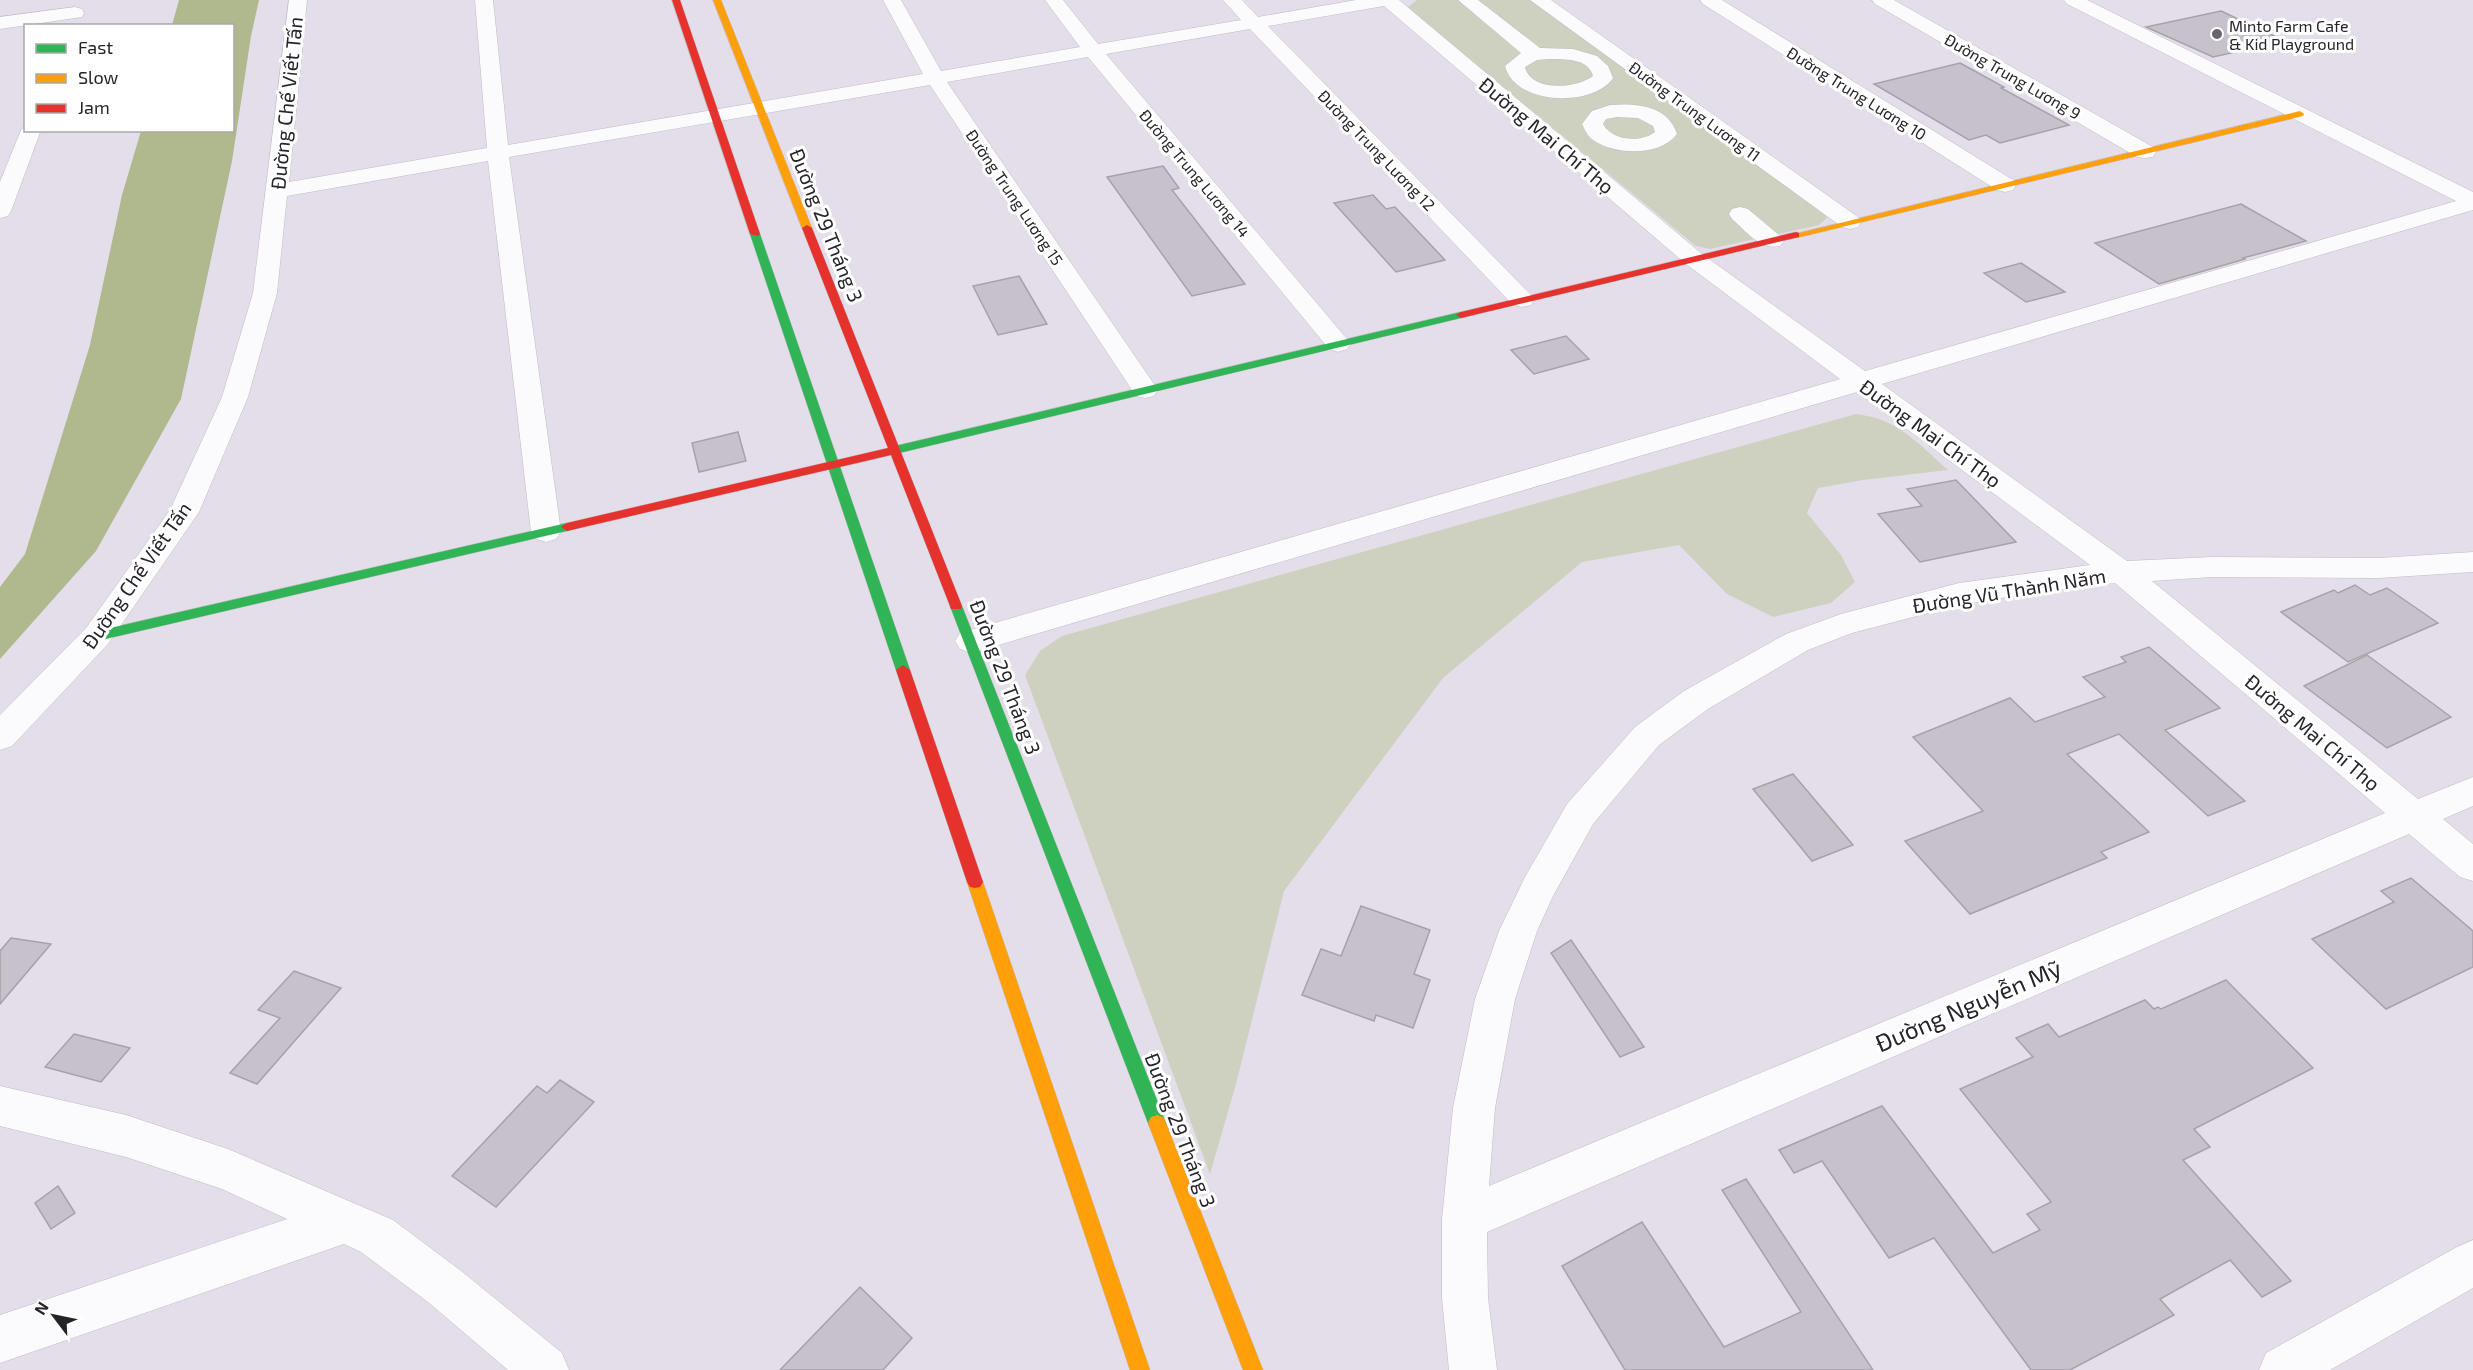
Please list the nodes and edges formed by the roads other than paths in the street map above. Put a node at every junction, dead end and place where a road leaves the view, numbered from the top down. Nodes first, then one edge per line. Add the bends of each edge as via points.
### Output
1 (298, 0) edge
2 (484, 0) edge
3 (676, 0) edge
4 (717, 0) edge
5 (892, 0) edge
6 (1054, 0) edge
7 (1232, 0) edge
8 (1388, 0) edge
9 (1467, 0) edge
10 (1539, 0) edge
11 (1709, 0) edge
12 (1881, 0) edge
13 (2073, 0) edge
14 (76, 13) edge
15 (0, 23) edge
16 (1255, 23) junction
17 (1093, 51) junction
18 (1535, 54) junction
19 (935, 78) junction
20 (1582, 91) junction
21 (760, 108) junction
22 (1610, 111) junction
23 (2300, 114) junction
24 (715, 116) junction
25 (30, 132) edge
26 (2145, 152) junction
27 (498, 153) junction
28 (2005, 185) junction
29 (276, 191) junction
30 (2473, 202) edge
31 (0, 211) edge
32 (1740, 214) dead end
33 (1850, 222) junction
34 (1773, 241) junction
35 (1694, 259) junction
36 (1522, 300) junction
37 (1338, 344) junction
38 (1862, 383) junction
39 (1145, 390) junction
40 (895, 450) junction
41 (833, 465) junction
42 (546, 532) junction
43 (2473, 562) edge
44 (2121, 572) junction
45 (97, 636) junction
46 (971, 641) junction
47 (0, 736) edge
48 (2473, 791) edge
49 (2413, 816) junction
50 (2473, 866) edge
51 (0, 1106) edge
52 (1464, 1219) junction
53 (344, 1222) junction
54 (2473, 1263) edge
55 (0, 1339) edge
56 (545, 1370) edge
57 (1140, 1370) edge
58 (1253, 1370) edge
59 (1473, 1370) edge
60 (2283, 1370) edge

1 - 29 street, Đường Chế Viết Tấn
2 - 27 street
3 - 24 street
4 - 21 street, Đường 29 Tháng 3
5 - 19 street, Đường Trung Lương 15
6 - 17 street, Đường Trung Lương 14
7 - 16 street, Đường Trung Lương 12
8 - 16 street
8 - 35 street, Đường Mai Chí Thọ
9 - 18 street
10 - 33 street, Đường Trung Lương 11
11 - 28 street, Đường Trung Lương 10
12 - 26 street, Đường Trung Lương 9
13 - 23 street
14 - 15 street
16 - 17 street
16 - 36 street, Đường Trung Lương 12
17 - 19 street
17 - 37 street, Đường Trung Lương 14
18 - 20 street via 1515,66 1517,77 1523,82 1544,90
18 - 20 street via 1573,55 1593,62 1603,78
19 - 21 street
19 - 39 street, Đường Trung Lương 15
20 - 22 street
21 - 24 street
21 - 40 street, Đường 29 Tháng 3
22 - 22 street via 1640,112 1659,119 1666,134 1657,150 1599,135 1592,128 1593,121
23 - 26 street
23 - 30 street
24 - 27 street
24 - 41 street
25 - 31 street
26 - 28 street
27 - 29 street
27 - 42 street
28 - 33 street
29 - 45 street, Đường Chế Viết Tấn via 265,293 235,397 184,512
30 - 38 street
32 - 34 street
33 - 34 street
34 - 35 street
35 - 36 street
35 - 38 street, Đường Mai Chí Thọ
36 - 37 street
37 - 39 street
38 - 44 street, Đường Mai Chí Thọ
38 - 46 street
39 - 40 street
40 - 41 street
40 - 46 street, Đường 29 Tháng 3
41 - 42 street
41 - 57 street
42 - 45 street
43 - 44 street, Đường Vũ Thành Năm via 2379,568 2212,567
44 - 49 street, Đường Mai Chí Thọ
44 - 52 street, Đường Vũ Thành Năm via 1959,594 1841,626 1797,642 1743,672 1647,736 1580,814 1518,931 1495,999 1476,1097
45 - 47 street, Đường Chế Viết Tấn
46 - 58 street, Đường 29 Tháng 3
48 - 49 street, Đường Nguyễn Mỹ
49 - 50 street, Đường Mai Chí Thọ
49 - 52 street, Đường Nguyễn Mỹ
51 - 53 street via 126,1136 228,1170
52 - 59 street, Đường Vũ Thành Năm via 1465,1298
53 - 55 street
53 - 56 street via 377,1236
54 - 60 street

